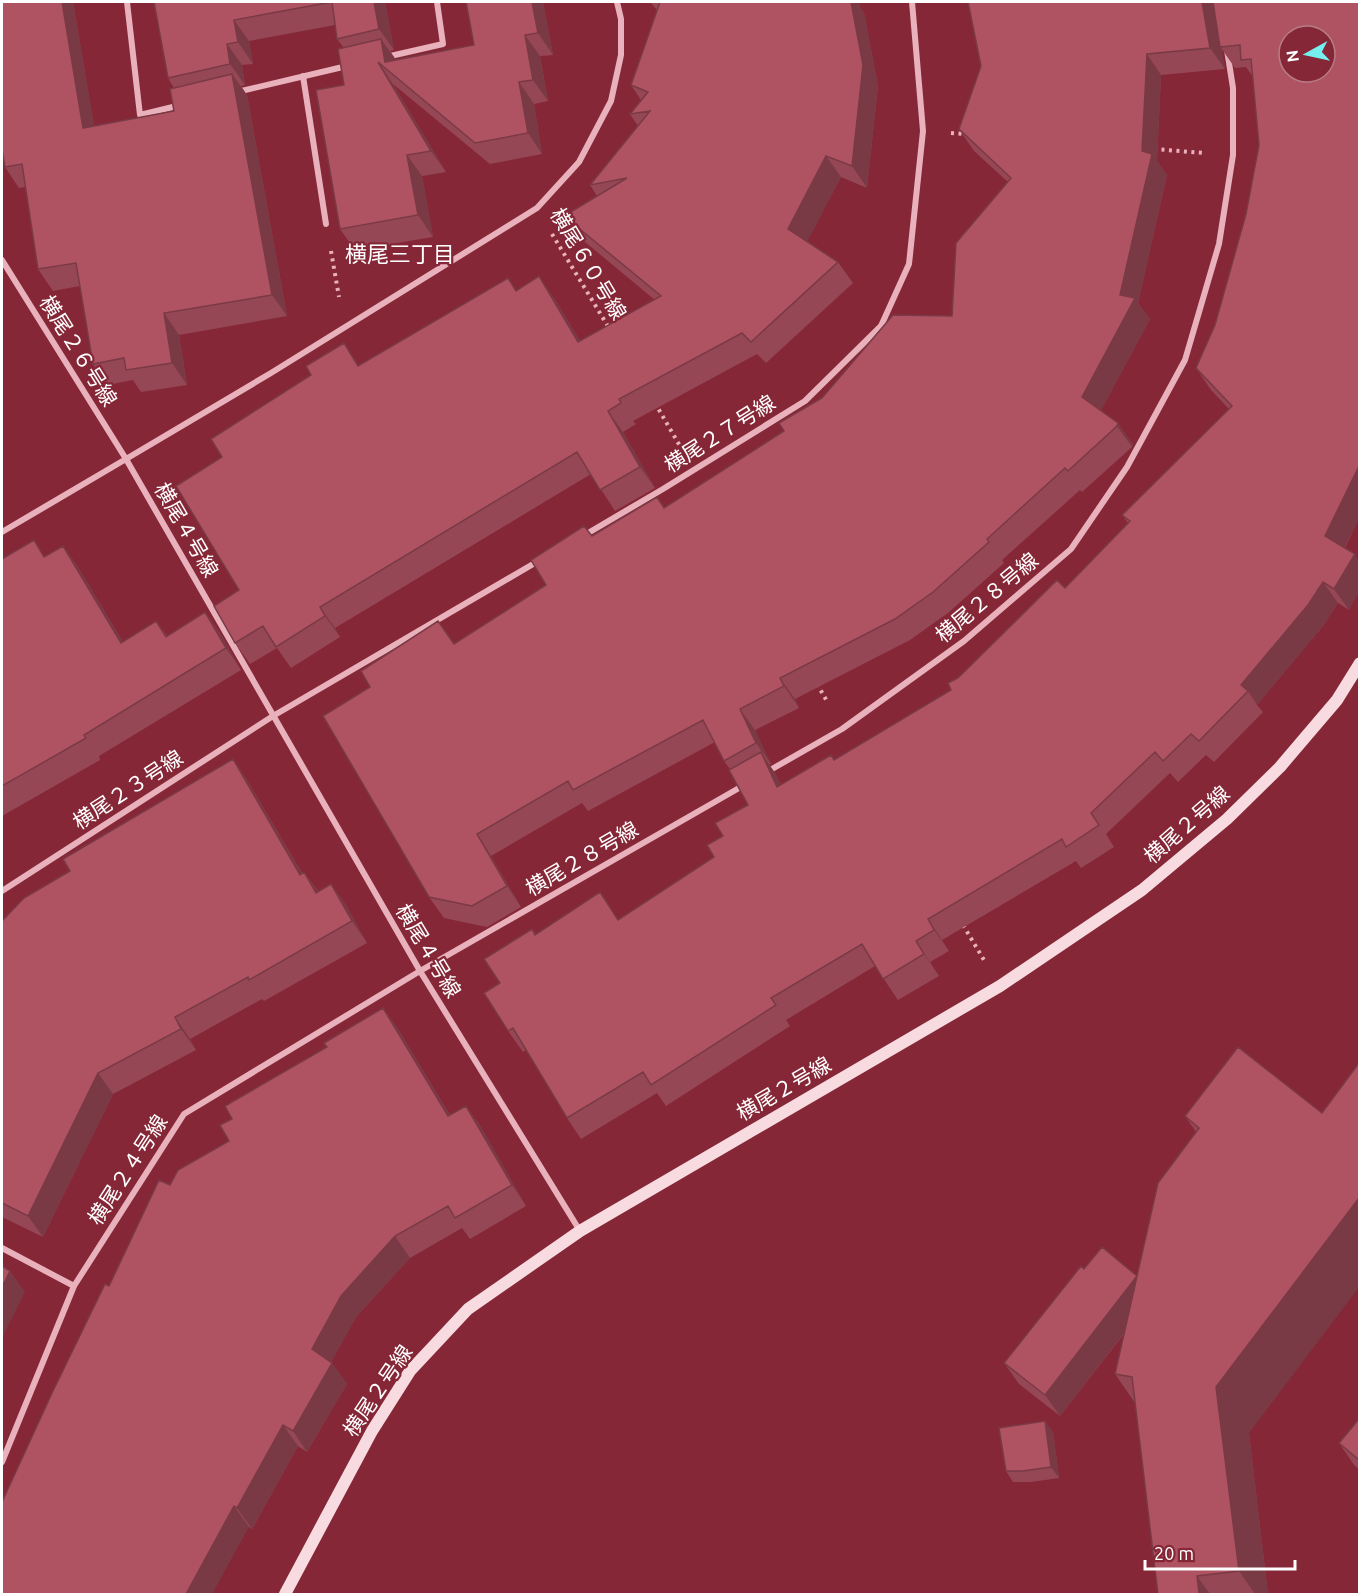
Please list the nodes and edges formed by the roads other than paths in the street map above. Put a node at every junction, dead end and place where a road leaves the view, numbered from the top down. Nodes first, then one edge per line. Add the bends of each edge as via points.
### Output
1 (127, 2) edge
2 (437, 2) edge
3 (617, 2) edge
4 (912, 2) edge
5 (1226, 45) edge
6 (373, 60) edge
7 (350, 66) edge
8 (303, 76) junction
9 (233, 93) edge
10 (187, 104) edge
11 (326, 224) road end
12 (2, 260) edge
13 (126, 459) junction
14 (2, 532) edge
15 (581, 537) edge
16 (550, 555) edge
17 (1359, 663) edge
18 (273, 716) junction
19 (760, 776) edge
20 (750, 782) edge
21 (2, 891) edge
22 (420, 971) junction
23 (580, 1231) junction
24 (2, 1248) edge
25 (74, 1286) junction
26 (2, 1462) edge
27 (285, 1594) edge

1 - 10 street via 140,115
2 - 6 street via 443,44
3 - 13 street via 621,55 611,101 579,162 537,207
4 - 15 street, 横尾２７号線 via 923,131 909,264 881,326 806,400
5 - 19 street, 横尾２８号線 via 1233,88 1233,155 1219,244 1185,360 1100,510 1071,549 964,641 842,729
7 - 8 street
8 - 9 street
8 - 11 street
12 - 13 street, 横尾２６号線
13 - 14 street
13 - 18 street, 横尾４号線
16 - 18 street
17 - 23 street, 横尾２号線 via 1337,700 1280,767 1227,819 1142,890 1000,986
18 - 21 street, 横尾２３号線
18 - 22 street, 横尾４号線
20 - 22 street, 横尾２８号線
22 - 23 street, 横尾４号線
22 - 25 street, 横尾２４号線 via 184,1114
23 - 27 street, 横尾２号線 via 468,1309 410,1371 372,1431
24 - 25 street
25 - 26 street, 横尾２４号線

